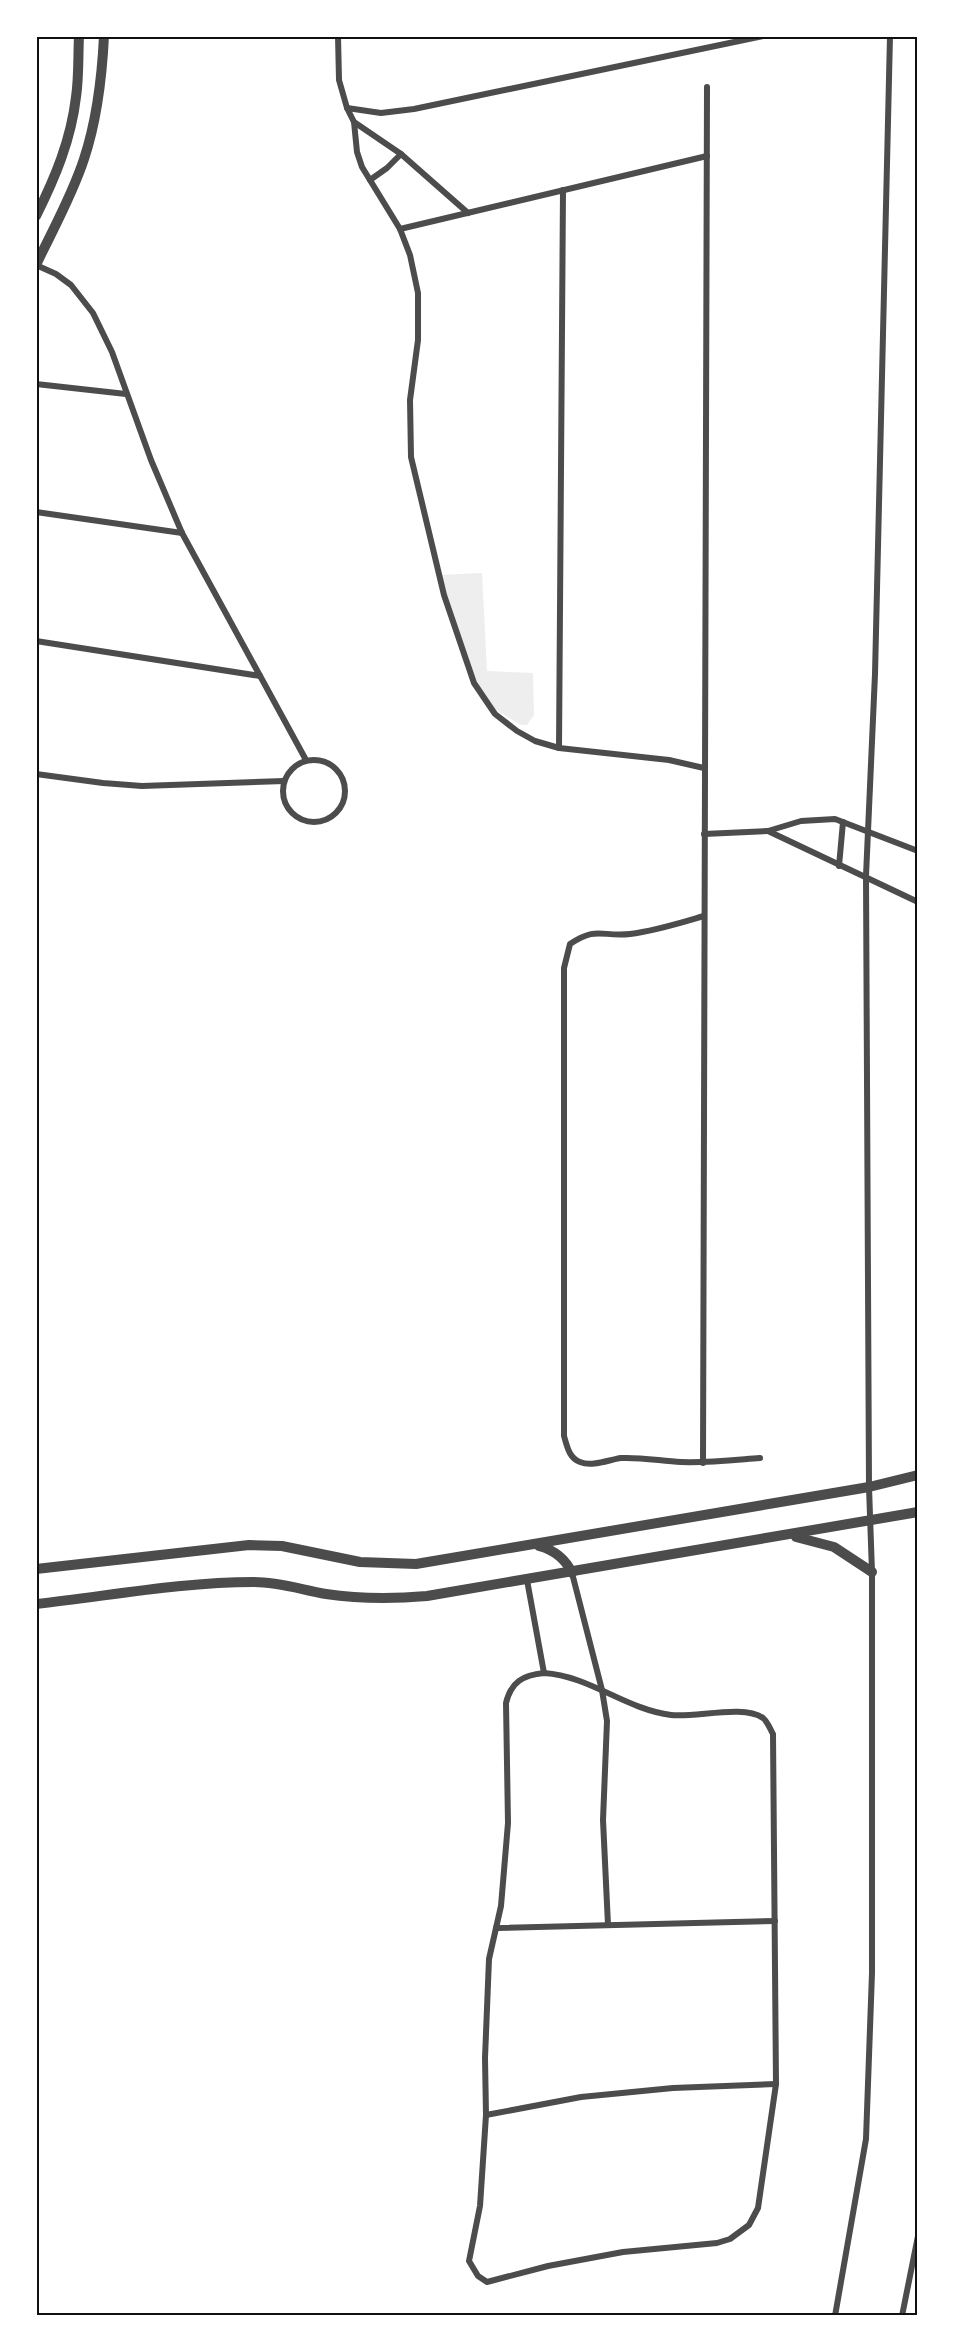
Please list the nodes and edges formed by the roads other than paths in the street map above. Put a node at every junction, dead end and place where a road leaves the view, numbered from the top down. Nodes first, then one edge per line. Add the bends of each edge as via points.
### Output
1 (79, 36) edge
2 (104, 36) edge
3 (338, 36) edge
4 (763, 36) edge
5 (891, 36) edge
6 (707, 87) dead end
7 (347, 108) junction
8 (354, 122) junction
9 (401, 154) junction
10 (707, 156) junction
11 (370, 180) junction
12 (563, 190) junction
13 (468, 213) junction
14 (36, 216) edge
15 (400, 229) junction
16 (36, 265) edge
17 (36, 384) edge
18 (126, 394) junction
19 (36, 512) edge
20 (182, 533) junction
21 (36, 641) edge
22 (260, 676) junction
23 (559, 748) junction
24 (306, 760) junction
25 (704, 768) junction
26 (36, 774) edge
27 (284, 781) junction
28 (843, 822) junction
29 (768, 831) junction
30 (869, 833) junction
31 (704, 834) junction
32 (918, 851) edge
33 (839, 866) junction
34 (866, 876) junction
35 (918, 902) edge
36 (704, 916) junction
37 (760, 1458) dead end
38 (703, 1463) junction
39 (918, 1475) edge
40 (868, 1487) junction
41 (918, 1512) edge
42 (870, 1520) junction
43 (790, 1536) junction
44 (533, 1545) junction
45 (36, 1569) edge
46 (872, 1572) junction
47 (572, 1573) junction
48 (527, 1580) junction
49 (36, 1604) edge
50 (544, 1673) junction
51 (602, 1690) junction
52 (775, 1921) junction
53 (608, 1925) junction
54 (496, 1928) junction
55 (776, 2084) junction
56 (486, 2115) junction
57 (918, 2236) edge
58 (835, 2316) edge
59 (902, 2316) edge

1 - 14 street via 76,96 67,145
2 - 16 street via 102,71 86,150
3 - 7 street via 339,80
4 - 7 street via 414,109 381,113
5 - 30 street
6 - 10 street
7 - 8 street
8 - 9 street
8 - 11 street via 357,152
9 - 11 street
9 - 13 street
10 - 12 street
10 - 25 street
11 - 15 street
12 - 13 street
12 - 23 street
13 - 15 street
15 - 23 street via 418,293 418,340 410,400 411,457 444,595 463,655 484,701 517,731
16 - 18 street via 56,274 82,297 105,337
17 - 18 street
18 - 20 street
19 - 20 street
20 - 22 street
21 - 22 street
22 - 24 street
23 - 25 street via 669,760
24 - 27 street via 292,768
24 - 27 street via 325,761 340,773 344,801 332,817 314,822 295,816 284,800
25 - 31 street
26 - 27 street via 142,786
28 - 29 street via 818,819
28 - 30 street
28 - 33 street
29 - 31 street
29 - 33 street
30 - 32 street
30 - 34 street
31 - 36 street
33 - 34 street
34 - 35 street
34 - 40 street
36 - 38 street
36 - 38 street via 629,934 590,933 570,944 564,968 564,1436 573,1458 591,1465 631,1458
37 - 38 street
39 - 40 street
40 - 42 street
40 - 44 street
41 - 42 street
42 - 43 street
42 - 46 street
43 - 46 street via 834,1547
43 - 47 street
44 - 45 street via 442,1561 387,1564 282,1546 249,1545
44 - 47 street via 557,1553
46 - 58 street via 872,1973 866,2139
47 - 48 street
47 - 51 street
48 - 49 street via 395,1599 353,1598 257,1582 215,1583
48 - 50 street
50 - 51 street via 576,1679
50 - 54 street via 523,1677 514,1684 506,1703 508,1822
51 - 52 street via 647,1711 674,1716 741,1712 765,1719 773,1734
51 - 53 street via 607,1721 603,1820
52 - 53 street
52 - 55 street
53 - 54 street
54 - 56 street via 489,1959
55 - 56 street via 581,2097
55 - 56 street via 758,2208 749,2225 738,2234 717,2243 623,2252 487,2282 469,2261 480,2206
57 - 59 street

